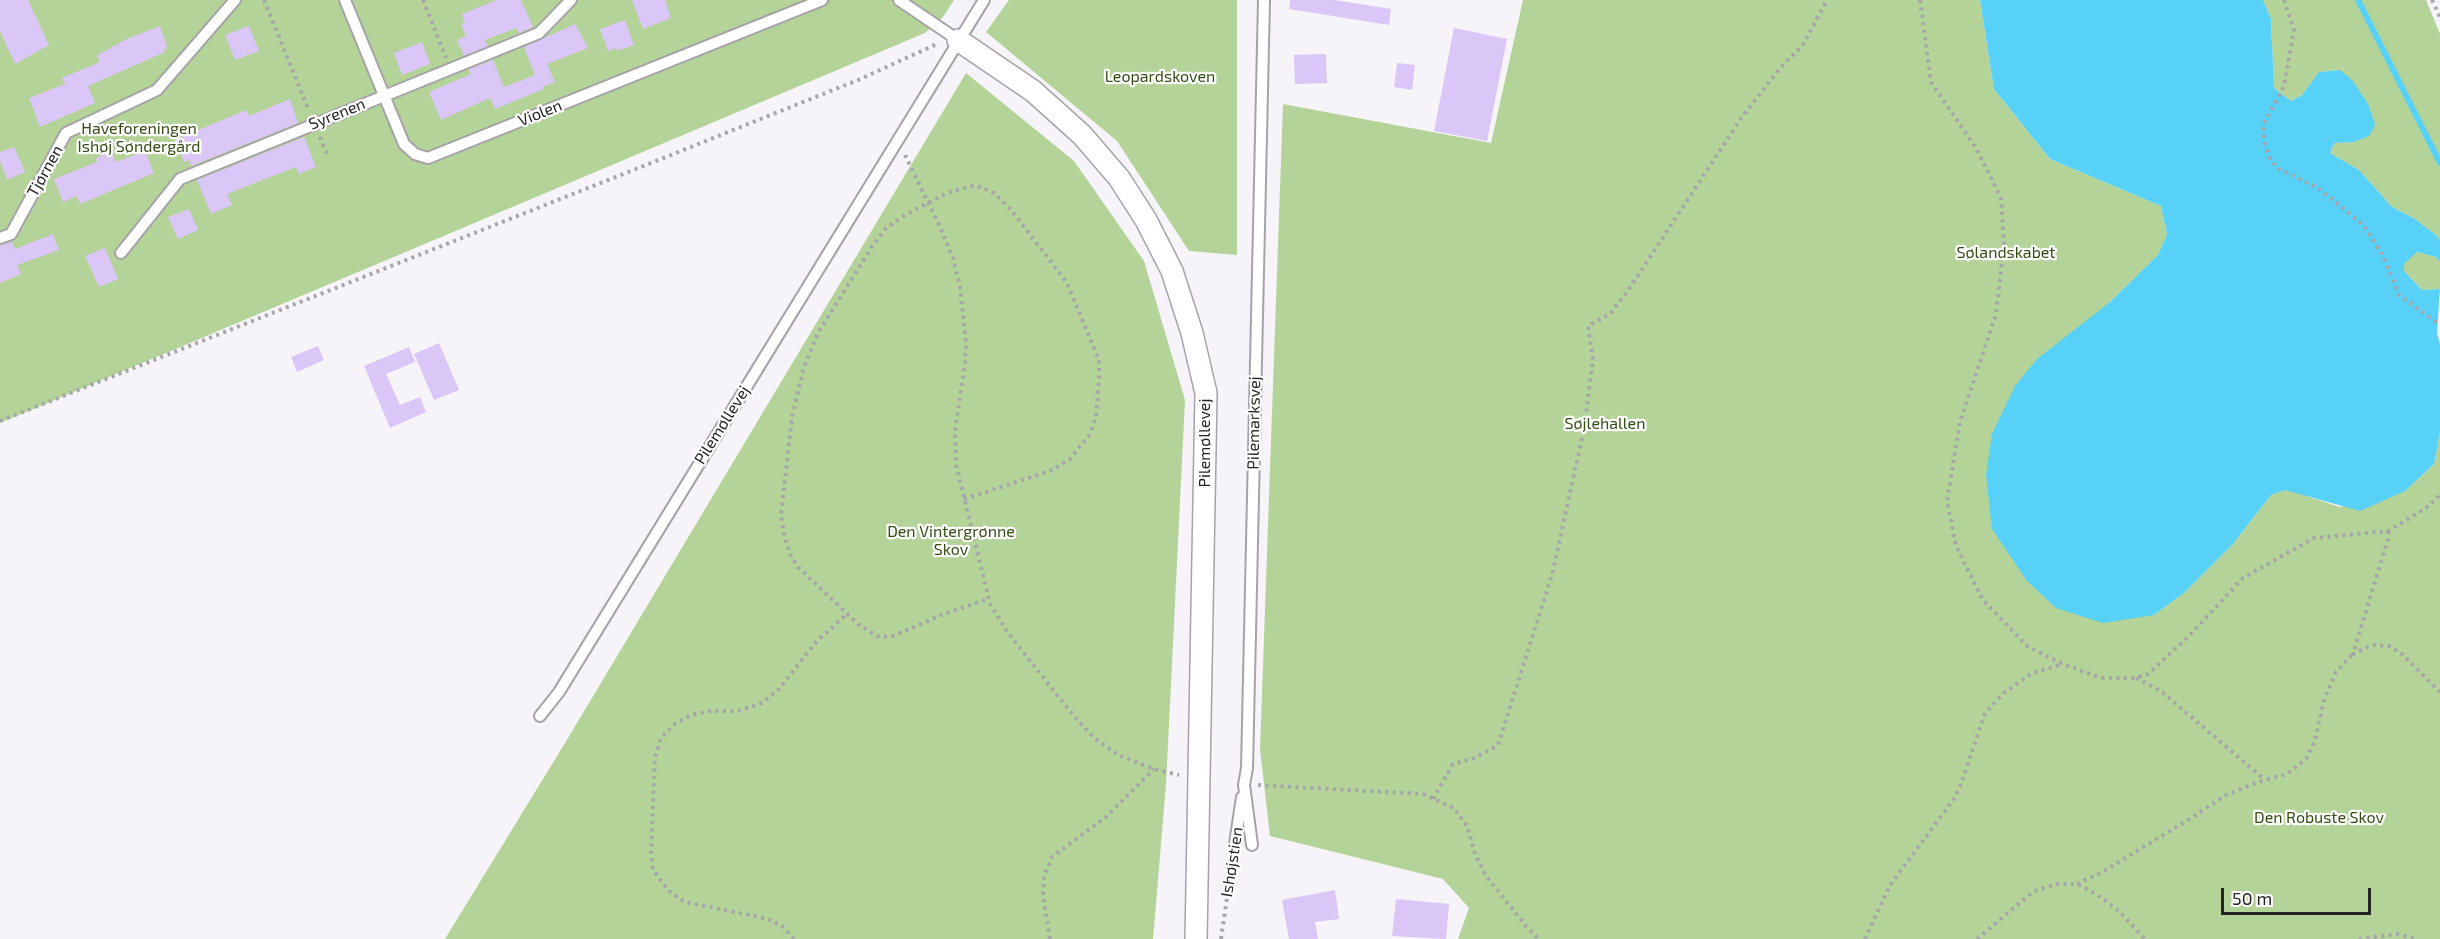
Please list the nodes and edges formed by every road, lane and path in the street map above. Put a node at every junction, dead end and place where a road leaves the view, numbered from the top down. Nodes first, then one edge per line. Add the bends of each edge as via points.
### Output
1 (235, 0) edge
2 (264, 0) edge
3 (345, 0) edge
4 (423, 0) edge
5 (570, 0) edge
6 (822, 0) edge
7 (899, 0) edge
8 (984, 0) edge
9 (1264, 0) edge
10 (1827, 0) edge
11 (1920, 0) edge
12 (2284, 0) edge
13 (2432, 0) edge
14 (2440, 17) edge
15 (958, 40) junction
16 (451, 69) junction
17 (384, 95) junction
18 (314, 123) junction
19 (896, 142) junction
20 (929, 201) junction
21 (0, 238) edge
22 (121, 253) dead end
23 (2440, 325) edge
24 (0, 421) edge
25 (2440, 495) edge
26 (964, 499) junction
27 (2388, 531) junction
28 (988, 599) junction
29 (847, 614) junction
30 (2353, 654) junction
31 (2063, 664) junction
32 (2135, 678) junction
33 (2440, 692) edge
34 (540, 716) dead end
35 (1154, 769) junction
36 (2265, 780) junction
37 (1200, 781) junction
38 (1244, 785) junction
39 (1433, 799) junction
40 (1235, 844) joint
41 (1252, 845) dead end
42 (2076, 884) junction
43 (794, 939) edge
44 (1050, 939) edge
45 (1196, 939) edge
46 (1221, 939) edge
47 (1539, 939) edge
48 (1865, 939) edge
49 (1977, 939) edge
50 (2145, 939) edge
51 (2359, 939) edge
52 (2417, 939) edge

1 - 21 lane, Tjørnen via 157,90 66,133 11,234
2 - 18 path
3 - 17 lane, Violen
4 - 16 path
5 - 16 lane, Syrenen via 539,33
6 - 17 lane, Violen via 428,158 415,154 404,144
7 - 15 lane
8 - 15 lane, Pilemøllevej
9 - 38 lane, Pilemarksvej
10 - 39 path via 1803,45 1742,117 1627,292 1610,314 1588,326 1593,360 1584,429 1552,575 1498,745 1475,758 1453,764
11 - 31 path via 1931,82 1976,148 2001,198 2004,244 1996,314 1959,422 1947,501 1956,546 1983,600 2027,645
12 - 23 path via 2294,30 2284,86 2264,123 2264,141 2271,160 2279,169 2318,188 2363,225 2382,255 2399,295
13 - 14 path
15 - 19 lane, Pilemøllevej
15 - 24 path via 924,49 685,150
15 - 37 street, Pilemøllevej via 1033,91 1082,135 1119,178 1172,271 1206,393
16 - 17 lane, Syrenen
17 - 18 lane, Syrenen
18 - 22 lane, Syrenen via 180,179
19 - 20 path
19 - 34 lane, Pilemøllevej via 559,692
20 - 26 path via 953,258 965,320 965,363 954,431
20 - 26 path via 969,186 994,193 1032,235 1067,283 1099,360 1096,417 1090,435 1070,459 1053,470
20 - 29 path via 886,228 856,272 818,333 804,367 792,417 781,515 784,540 798,567
25 - 27 path
26 - 28 path
27 - 30 path
27 - 32 path via 2314,538 2243,578 2148,674
28 - 29 path via 889,637 877,636
28 - 35 path via 1008,633 1094,738 1118,755
29 - 43 path via 816,642 779,689 762,703 738,711 691,715 661,738 656,757 651,853 653,869 661,881 685,902 768,919
30 - 33 path via 2372,645 2389,646
30 - 36 path via 2336,672 2306,759 2287,774
31 - 32 path via 2101,678
31 - 48 path via 2032,674 2004,693 1985,713 1954,799 1890,885
32 - 36 path via 2161,691
35 - 37 path
35 - 44 path via 1106,817 1052,856 1042,896
36 - 42 path via 2226,795
37 - 45 street, Pilemøllevej
38 - 39 path via 1423,794
38 - 40 lane, Ishøjstien
38 - 41 lane, Pilemarksvej
39 - 47 path via 1454,808 1467,826 1486,876
40 - 46 path, Ishøjstien
42 - 49 path via 2034,891
42 - 50 path via 2119,911
51 - 52 path via 2397,934

